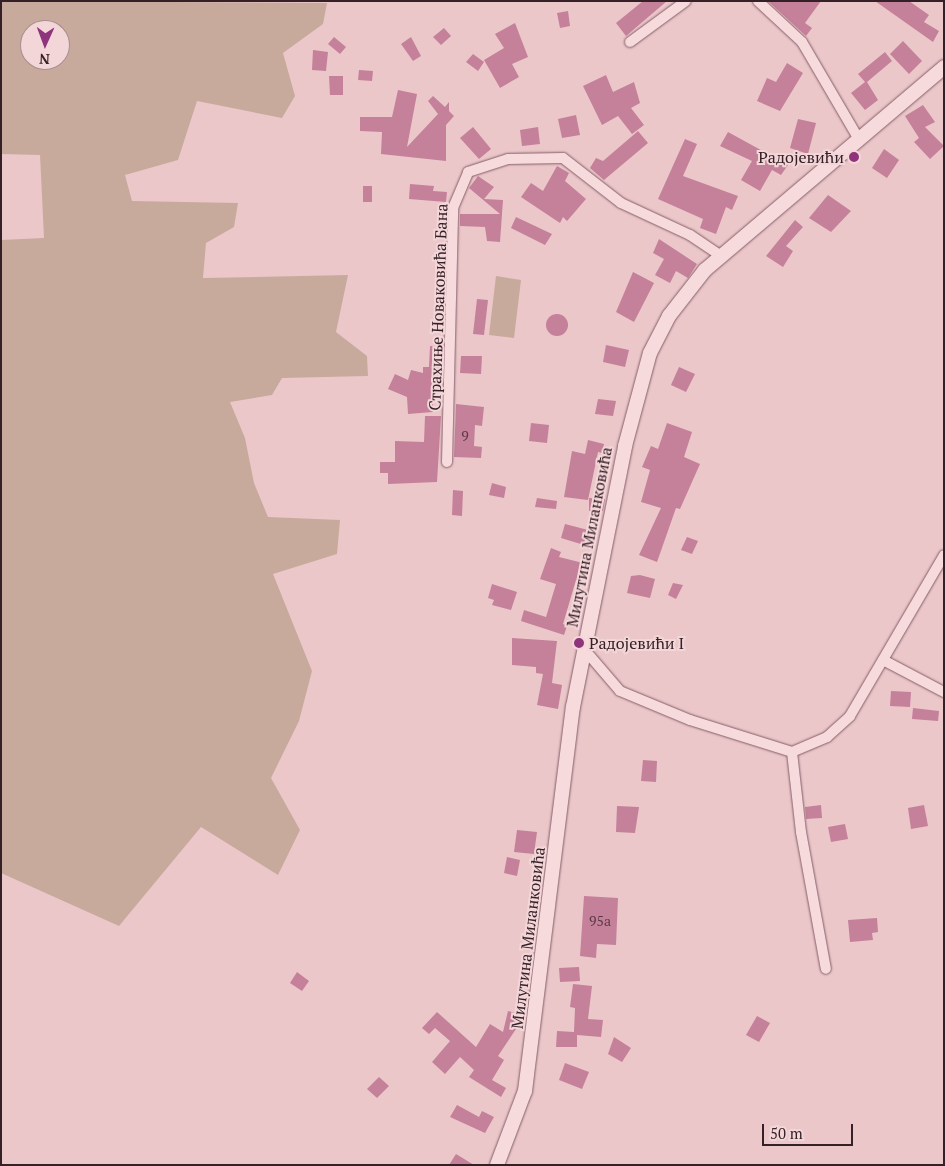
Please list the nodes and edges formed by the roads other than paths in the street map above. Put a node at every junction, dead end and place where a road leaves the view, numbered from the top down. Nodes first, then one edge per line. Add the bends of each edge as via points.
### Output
1 (686, 1) edge
2 (758, 1) edge
3 (630, 42) dead end
4 (944, 67) edge
5 (858, 138) junction
6 (720, 256) junction
7 (447, 462) dead end
8 (944, 555) edge
9 (584, 649) junction
10 (883, 660) junction
11 (944, 692) edge
12 (792, 752) junction
13 (826, 969) dead end
14 (497, 1165) edge

1 - 3 street
2 - 5 street via 802,42
4 - 5 main road, Милутина Миланковића
5 - 6 main road, Милутина Миланковића
6 - 7 street, Страхиње Новаковића Бана via 696,238 616,200 569,160 508,159 468,172 453,208
6 - 9 main road, Милутина Миланковића via 675,306 644,370
8 - 10 street
9 - 12 street via 620,691 690,720
9 - 14 main road, Милутина Миланковића via 573,707 525,1091
10 - 11 street
10 - 12 street via 843,724 818,742
12 - 13 street via 799,822

